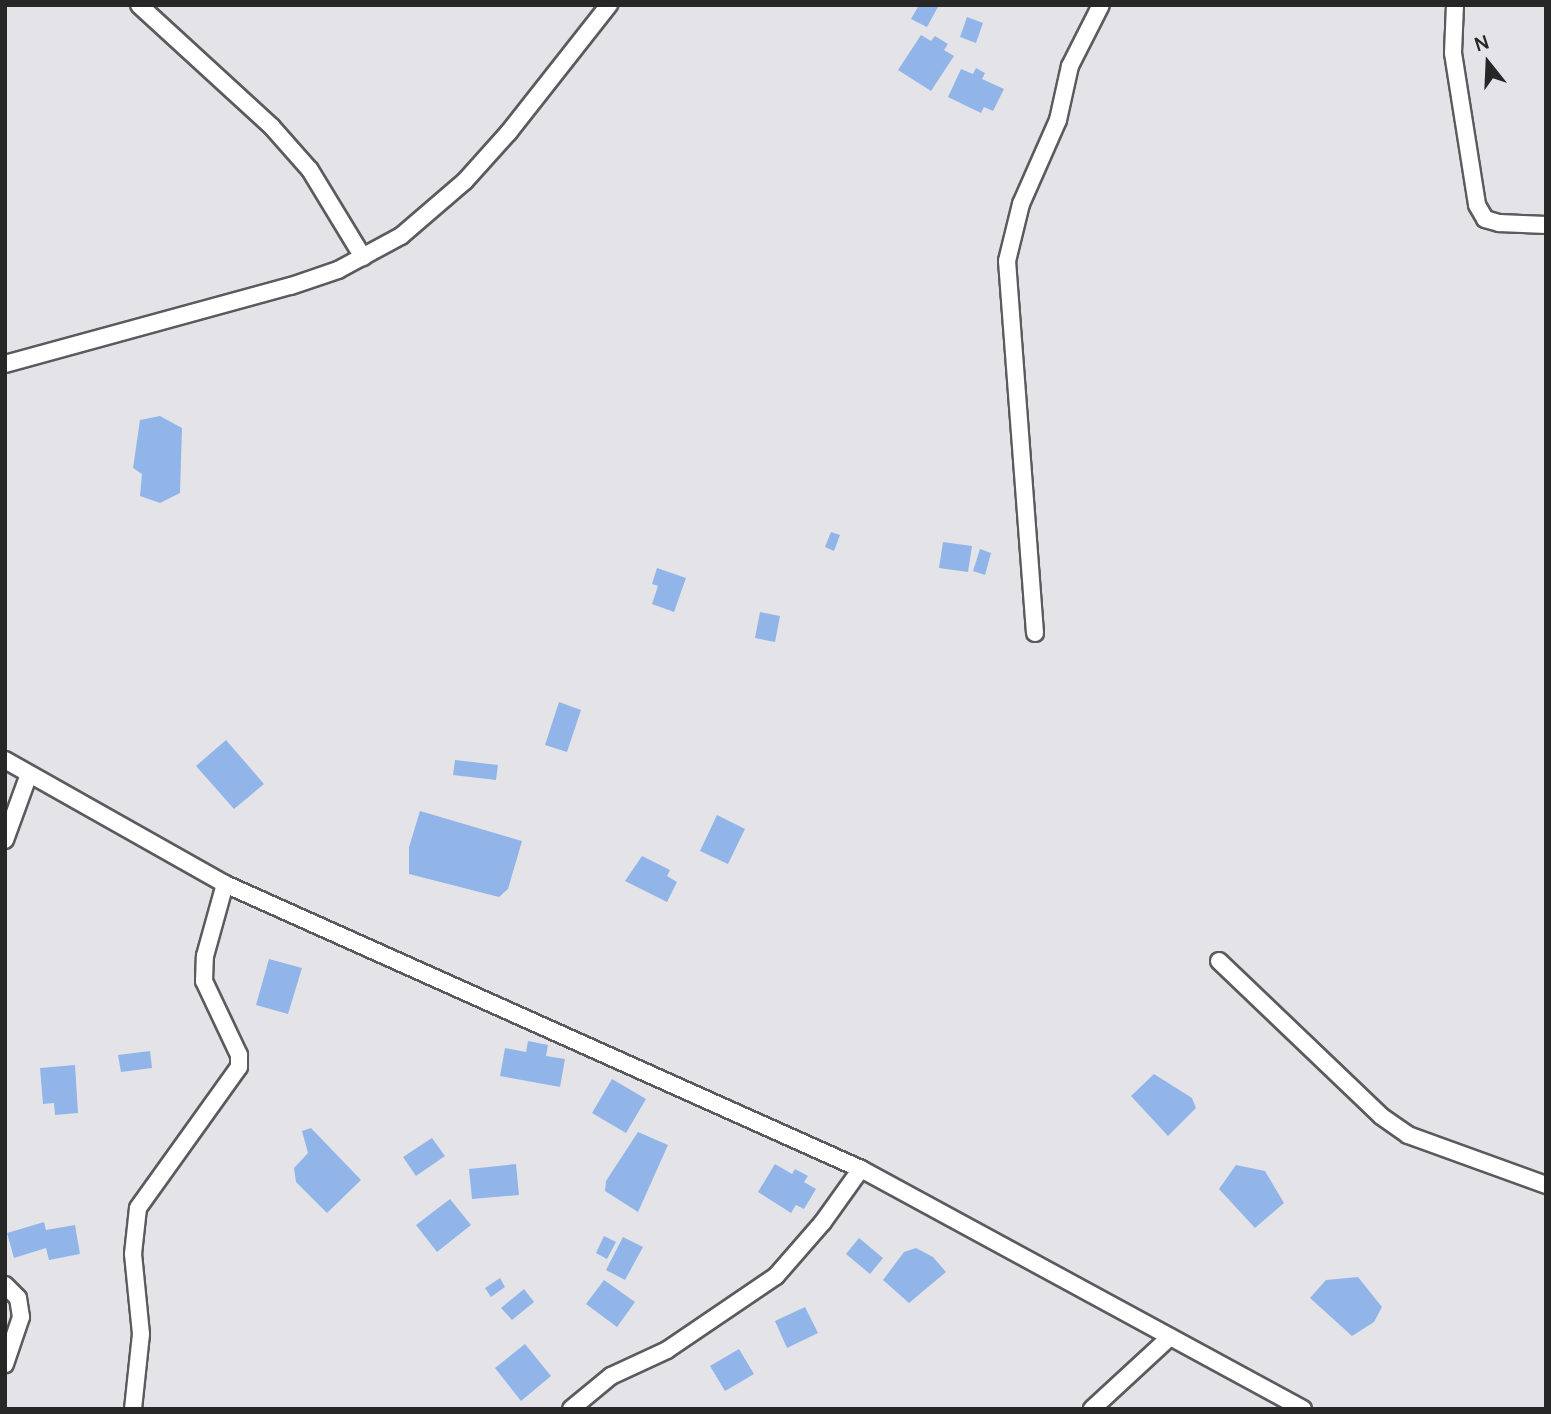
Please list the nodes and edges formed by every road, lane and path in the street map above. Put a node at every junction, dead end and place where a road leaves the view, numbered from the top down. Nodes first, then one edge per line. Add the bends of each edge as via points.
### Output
1 (139, 5) edge
2 (609, 5) edge
3 (1101, 5) edge
4 (1455, 5) edge
5 (1546, 225) edge
6 (363, 257) junction
7 (5, 364) edge
8 (1035, 632) dead end
9 (5, 760) edge
10 (29, 775) junction
11 (5, 840) edge
12 (225, 884) junction
13 (1219, 961) dead end
14 (861, 1169) junction
15 (1546, 1185) edge
16 (5, 1285) edge
17 (1170, 1337) junction
18 (5, 1364) edge
19 (133, 1409) edge
20 (572, 1409) edge
21 (1092, 1409) edge
22 (1303, 1409) edge

1 - 6 street via 272,127 310,170
2 - 6 street via 564,67 465,181 401,236
3 - 8 street via 1070,66 1058,120 1021,204 1007,261
4 - 5 street via 1454,65 1477,205 1485,219
6 - 7 street via 291,286
9 - 10 street
10 - 11 street
10 - 12 street
12 - 14 street
12 - 19 street via 205,956 204,981 239,1055 239,1068 138,1208 133,1254 141,1334
13 - 15 street via 1381,1116 1408,1135
14 - 17 street
14 - 20 street via 776,1276 667,1350 611,1376
16 - 18 street via 18,1298 20,1317
17 - 21 street
17 - 22 street

